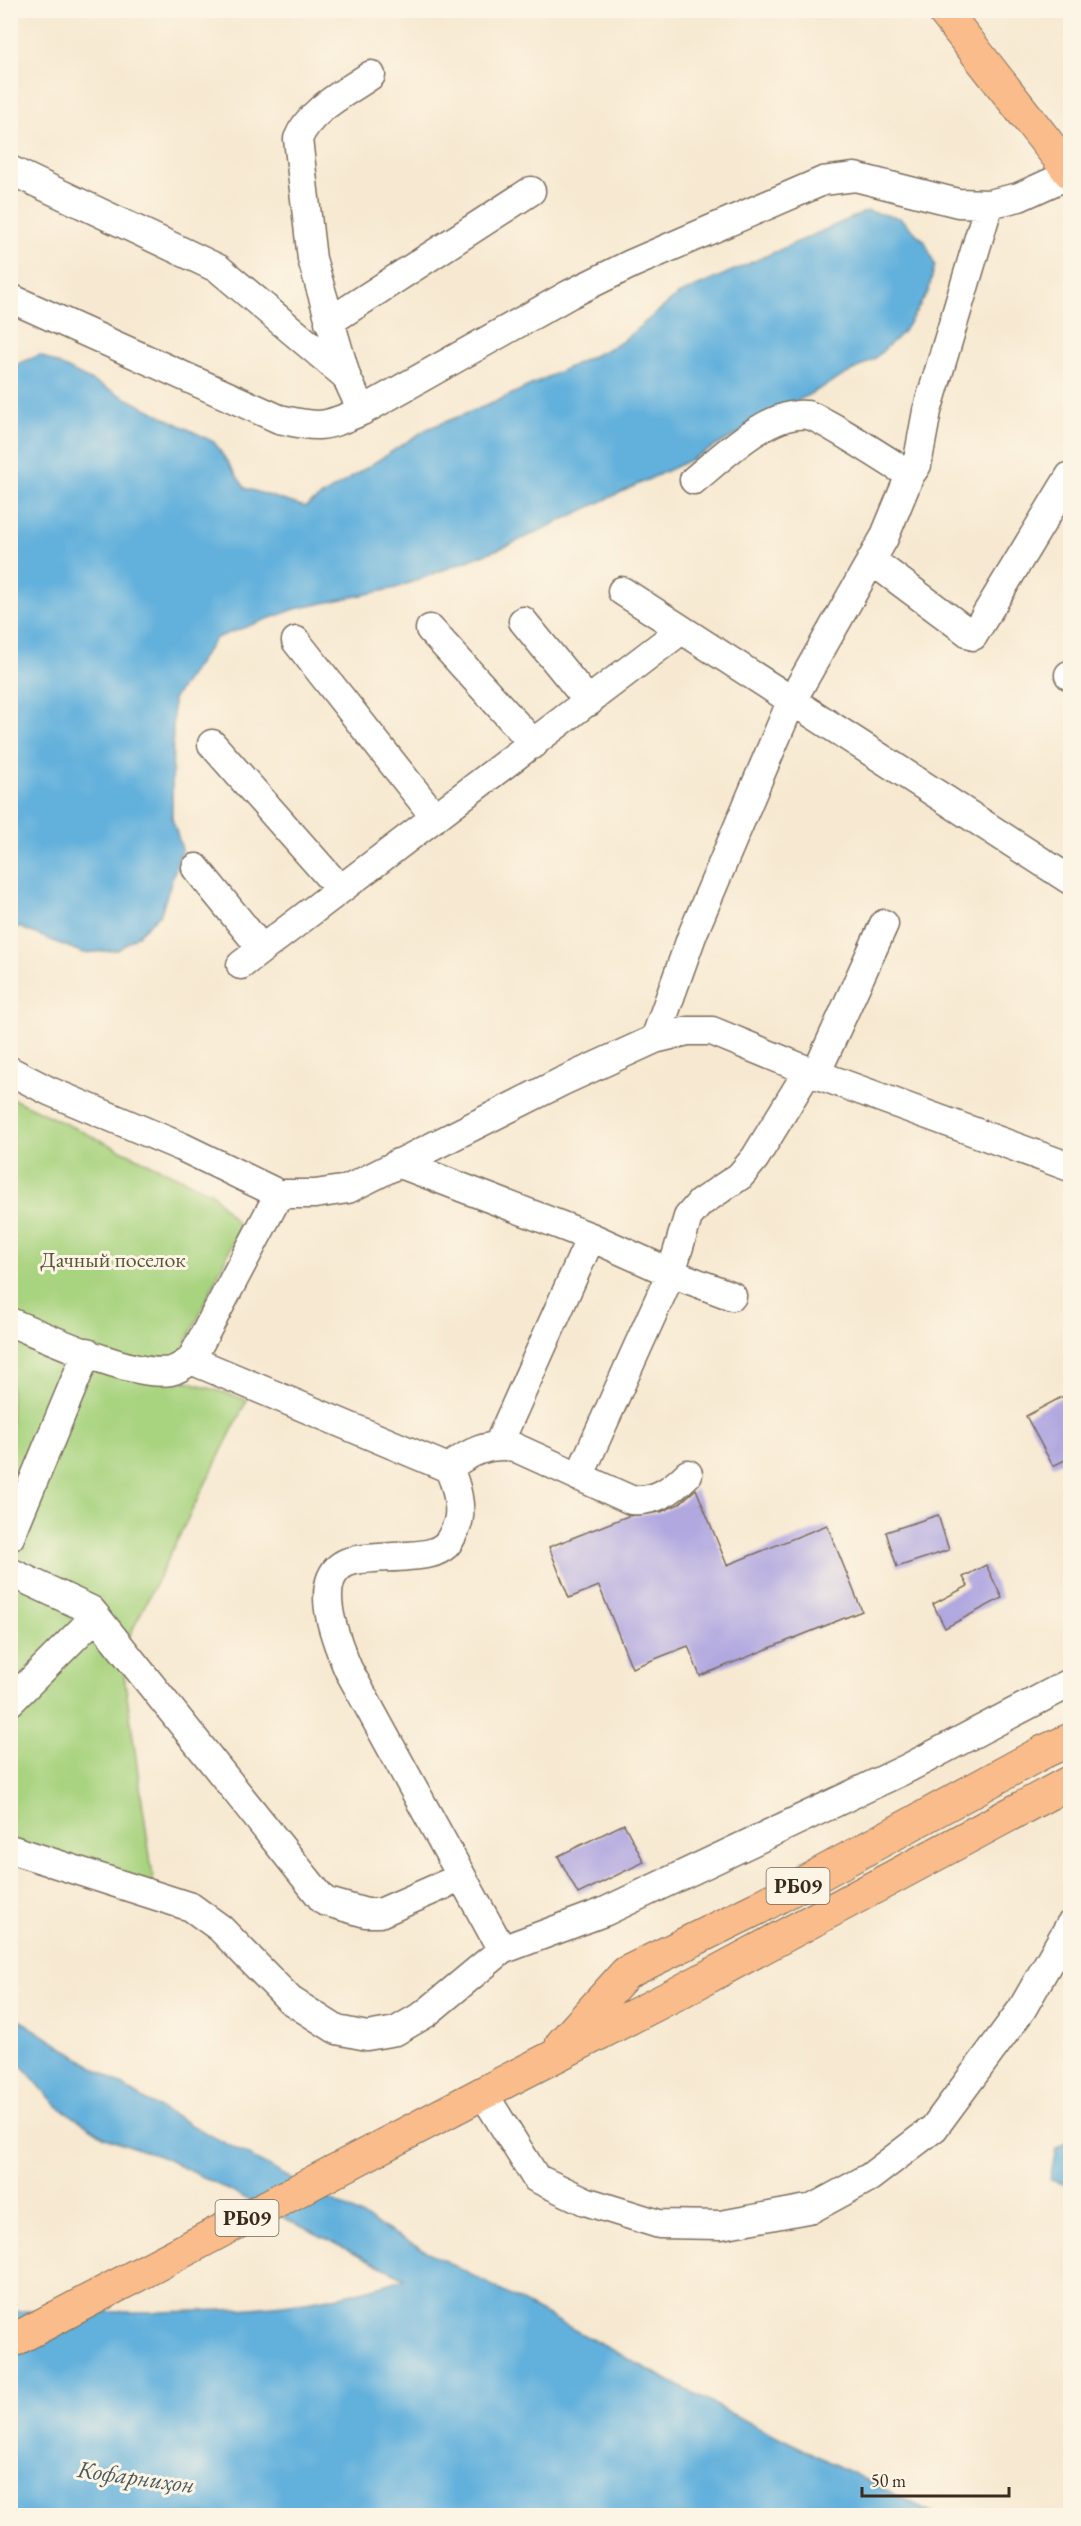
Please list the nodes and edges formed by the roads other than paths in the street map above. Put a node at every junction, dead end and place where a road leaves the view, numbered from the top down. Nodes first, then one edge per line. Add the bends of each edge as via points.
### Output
1 (943, 10) edge
2 (371, 75) dead end
3 (10, 170) edge
4 (1071, 173) edge
5 (531, 191) dead end
6 (989, 204) junction
7 (10, 298) edge
8 (330, 322) junction
9 (346, 376) junction
10 (362, 411) junction
11 (910, 475) junction
12 (1071, 476) edge
13 (694, 480) dead end
14 (872, 560) junction
15 (622, 591) dead end
16 (523, 621) dead end
17 (430, 629) dead end
18 (680, 631) junction
19 (296, 641) dead end
20 (589, 702) junction
21 (791, 702) junction
22 (212, 744) dead end
23 (534, 744) junction
24 (435, 817) junction
25 (196, 868) dead end
26 (1071, 880) edge
27 (340, 889) junction
28 (884, 924) dead end
29 (655, 1039) junction
30 (10, 1071) edge
31 (812, 1072) junction
32 (398, 1163) junction
33 (1071, 1167) edge
34 (279, 1194) junction
35 (591, 1237) junction
36 (671, 1273) junction
37 (732, 1296) dead end
38 (10, 1322) edge
39 (87, 1352) junction
40 (191, 1360) junction
41 (498, 1445) junction
42 (448, 1468) junction
43 (688, 1474) dead end
44 (579, 1477) junction
45 (10, 1537) edge
46 (10, 1572) edge
47 (96, 1616) junction
48 (1071, 1683) edge
49 (10, 1701) edge
50 (1071, 1740) edge
51 (1071, 1782) edge
52 (10, 1849) edge
53 (462, 1877) junction
54 (1069, 1929) edge
55 (502, 1950) junction
56 (548, 2060) junction
57 (483, 2093) junction
58 (10, 2342) edge

1 - 4 main road
2 - 8 street via 312,117 297,139 312,259
3 - 9 street via 219,269
4 - 6 street
5 - 8 street
6 - 10 street via 958,203 855,177 823,181 570,294
6 - 11 street via 927,411 917,465
7 - 10 street via 279,419 311,427 328,426
8 - 9 street
9 - 10 street
11 - 13 street via 809,414 783,417 736,445
11 - 14 street
12 - 14 street via 973,636
14 - 21 street
15 - 18 street
16 - 20 street
17 - 23 street
18 - 20 street
18 - 21 street
19 - 24 street
20 - 23 street
21 - 26 street
21 - 29 street via 693,933
22 - 27 street
23 - 24 street
24 - 27 street
25 - 27 street via 252,957
28 - 31 street
29 - 31 street via 688,1031 712,1031
29 - 32 street
30 - 34 street
31 - 33 street
31 - 36 street via 740,1176 700,1203 688,1217
32 - 34 street via 348,1189
32 - 35 street
34 - 40 street
35 - 36 street
35 - 41 street
36 - 37 street
36 - 44 street
38 - 39 street
39 - 40 street via 152,1371 179,1369
39 - 45 street
40 - 42 street
41 - 42 street via 473,1450
41 - 44 street via 514,1447
42 - 53 street via 455,1480 459,1520 446,1545 432,1554 348,1562 333,1573 327,1594 336,1639 348,1669
43 - 44 street via 667,1492 648,1501 631,1500
46 - 47 street via 91,1610
47 - 49 street
47 - 53 street via 324,1901 380,1913
48 - 55 street via 908,1768 625,1902
50 - 56 main road, РБ09 via 758,1908 626,1973
51 - 56 main road, РБ09
52 - 55 street via 191,1907 220,1928 291,2000 337,2030 367,2036 396,2031 425,2014
53 - 55 street
54 - 57 street via 1022,2009 934,2128 870,2177 813,2208 721,2225 659,2224 585,2201 536,2178
56 - 57 main road, РБ09
57 - 58 main road, РБ09

